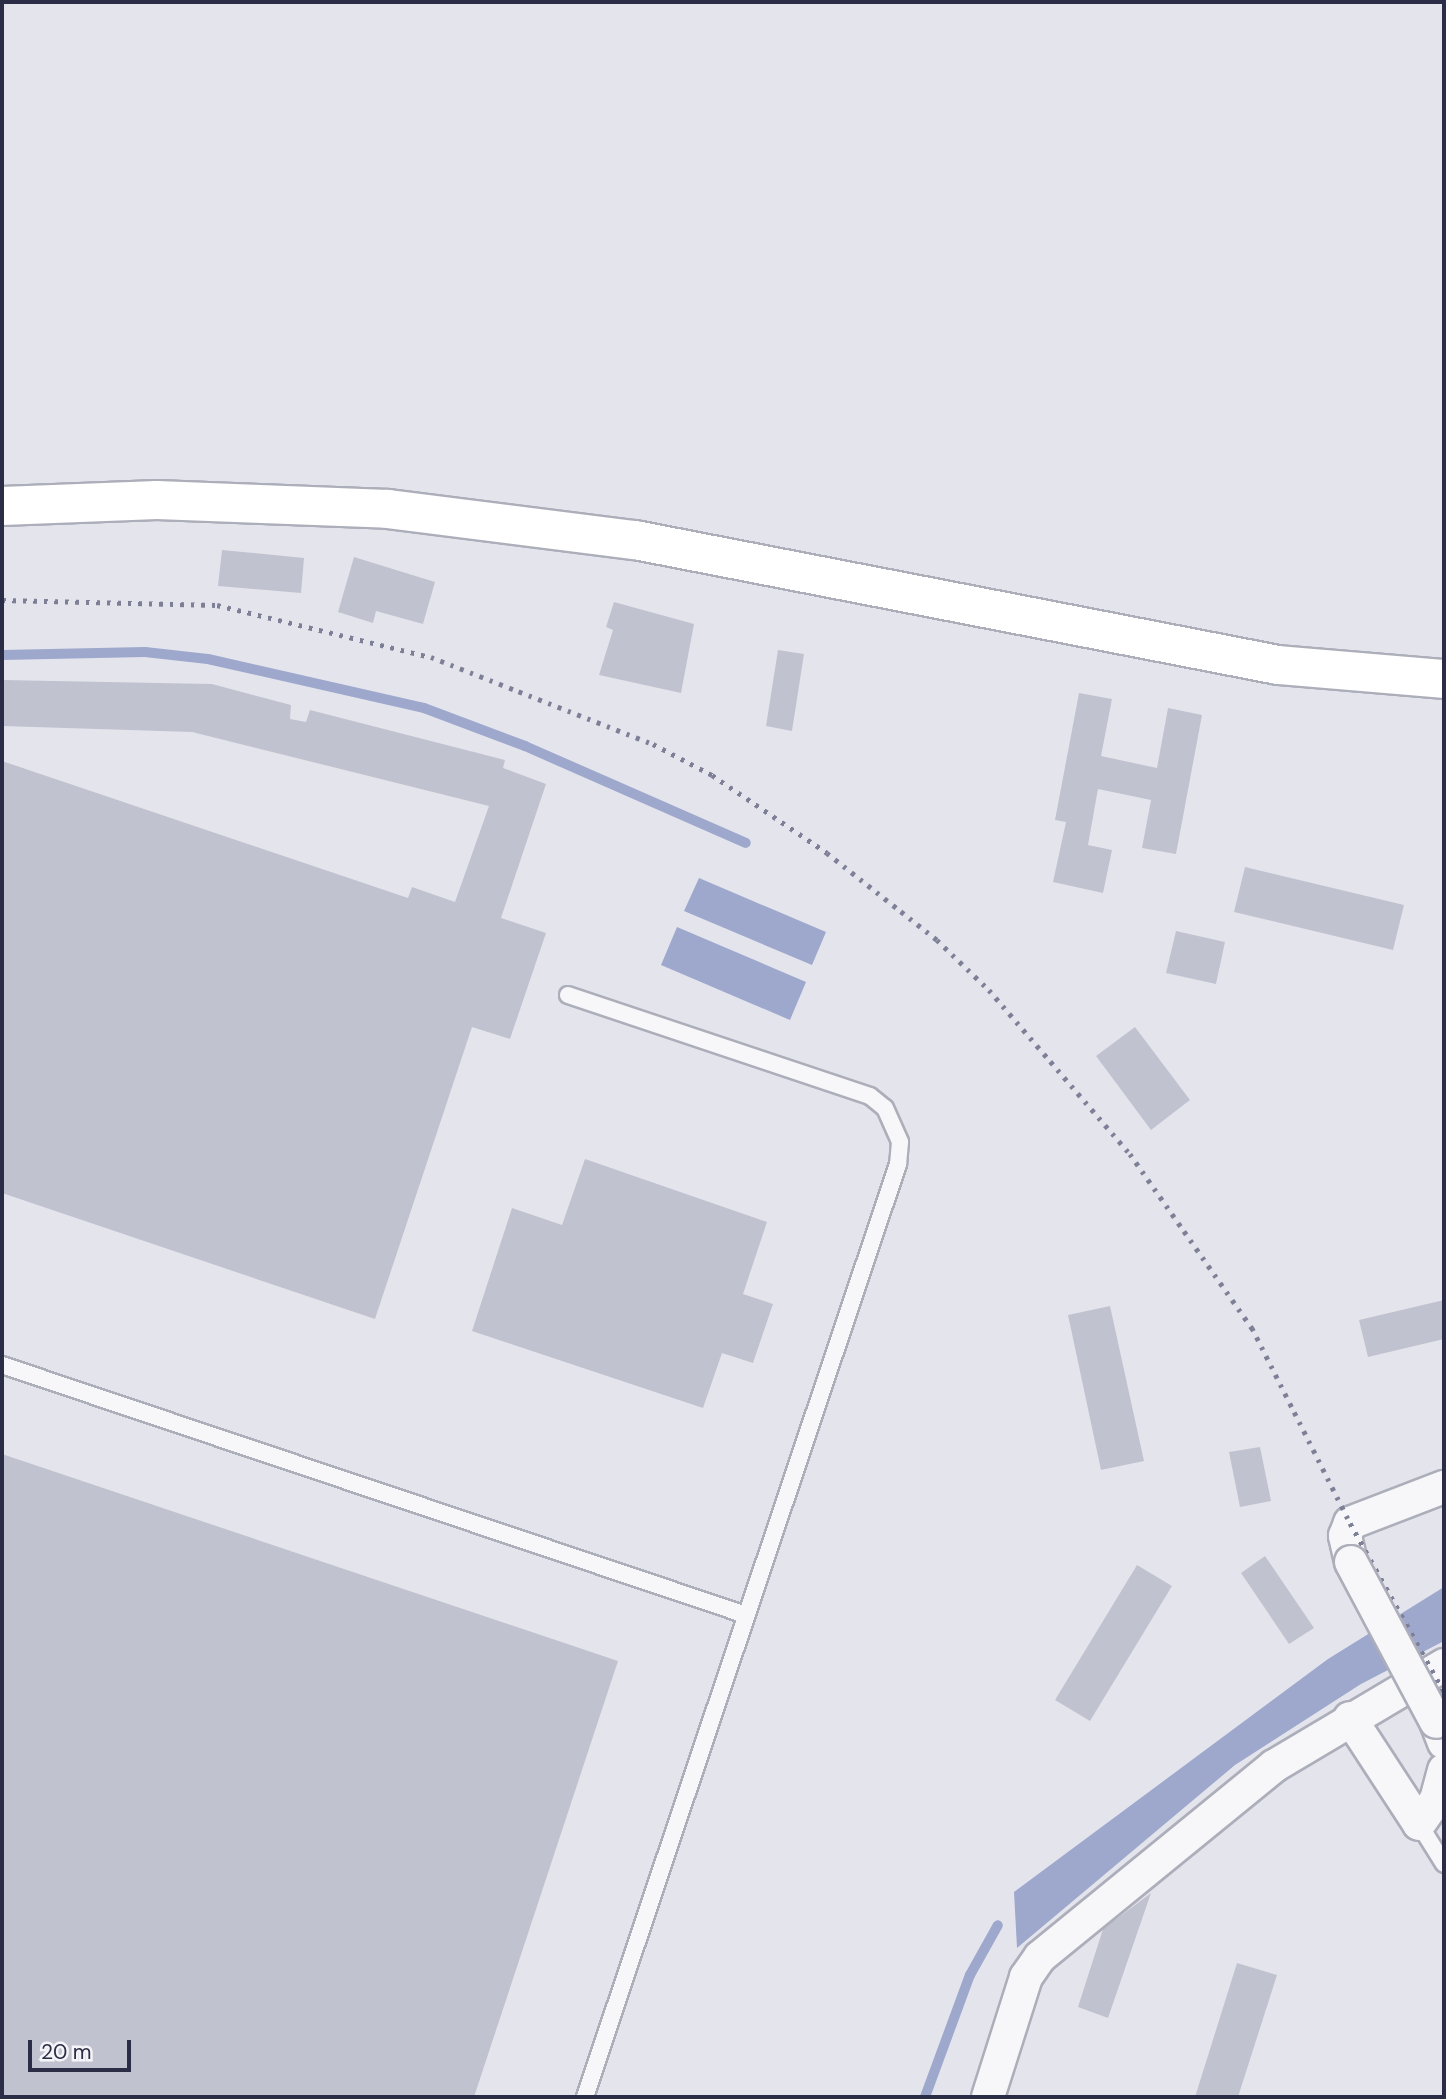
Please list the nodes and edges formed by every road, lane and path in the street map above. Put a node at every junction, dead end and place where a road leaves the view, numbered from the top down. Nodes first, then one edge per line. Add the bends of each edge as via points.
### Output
1 (2, 506) edge
2 (1444, 679) edge
3 (568, 995) dead end
4 (2, 1365) edge
5 (1444, 1487) edge
6 (743, 1614) junction
7 (1444, 1665) edge
8 (1350, 1718) junction
9 (1440, 1733) edge
10 (1444, 1770) edge
11 (1419, 1824) junction
12 (1444, 1864) edge
13 (585, 2097) edge
14 (988, 2097) edge

1 - 2 street via 157,500 388,509 635,540 1278,665
3 - 6 lane via 870,1096 895,1124 898,1164
4 - 6 lane
5 - 9 street, bridge via 1350,1523 1345,1536 1351,1562
6 - 13 lane
7 - 8 street
8 - 11 street
8 - 14 street via 1230,1799 1040,1957 1026,1976
10 - 11 street via 1436,1800
11 - 12 lane

